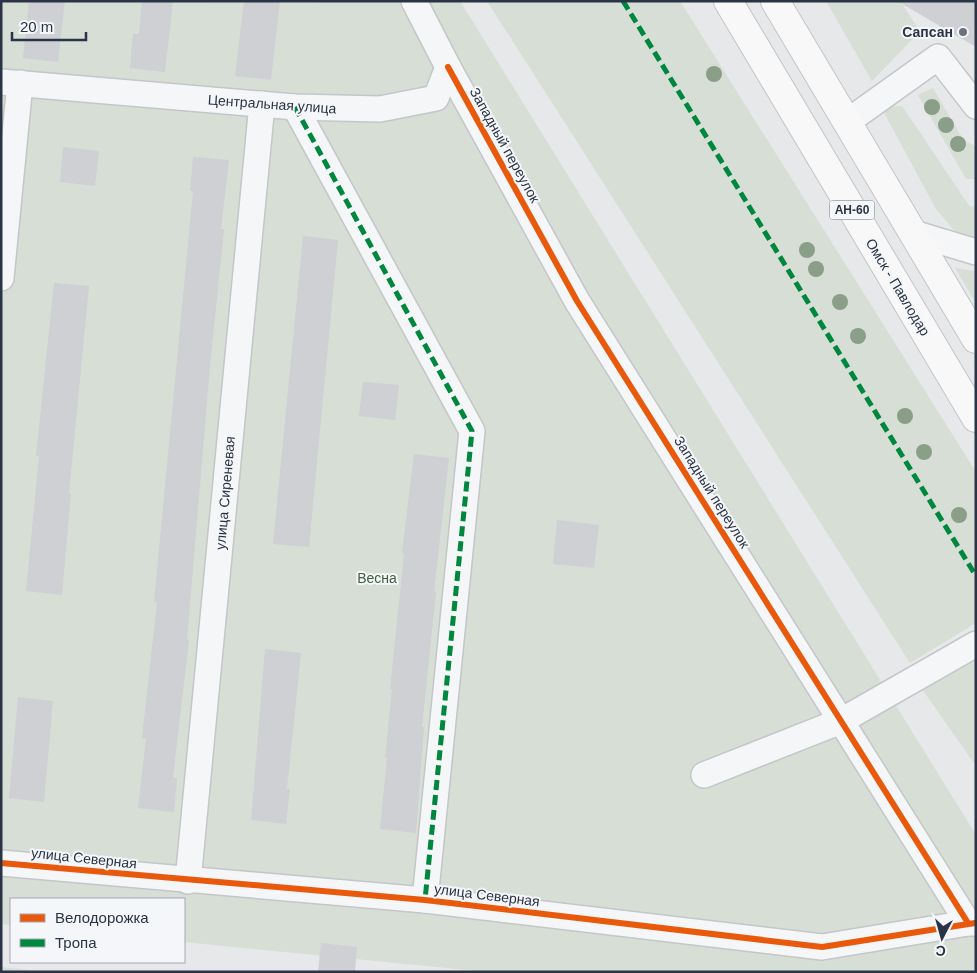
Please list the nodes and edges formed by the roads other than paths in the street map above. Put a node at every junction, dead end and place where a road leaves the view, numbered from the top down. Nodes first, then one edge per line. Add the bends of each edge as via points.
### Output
1 (414, 1) edge
2 (728, 1) edge
3 (775, 1) edge
4 (448, 66) junction
5 (10, 83) edge
6 (262, 104) junction
7 (976, 106) edge
8 (295, 108) junction
9 (847, 122) junction
10 (913, 234) junction
11 (976, 252) edge
12 (1, 278) edge
13 (976, 339) edge
14 (976, 418) edge
15 (976, 644) edge
16 (841, 721) junction
17 (704, 775) dead end
18 (1, 863) edge
19 (188, 881) junction
20 (425, 900) junction
21 (972, 923) edge

1 - 4 street
2 - 14 main road, Омск - Павлодар / АН-60
3 - 9 main road, АН-60
4 - 8 street, Центральная улица via 436,98 380,109
4 - 16 street, Западный переулок via 577,301
5 - 6 street, Центральная улица
5 - 12 street
6 - 8 street, Центральная улица
6 - 19 street, улица Сиреневая
7 - 9 street via 938,57
8 - 20 street via 472,431
9 - 10 main road, АН-60
10 - 11 street
10 - 13 main road, АН-60
15 - 16 street
16 - 17 street
16 - 21 street, Западный переулок
18 - 19 street, улица Северная
19 - 20 street, улица Северная
20 - 21 street, улица Северная via 822,946

